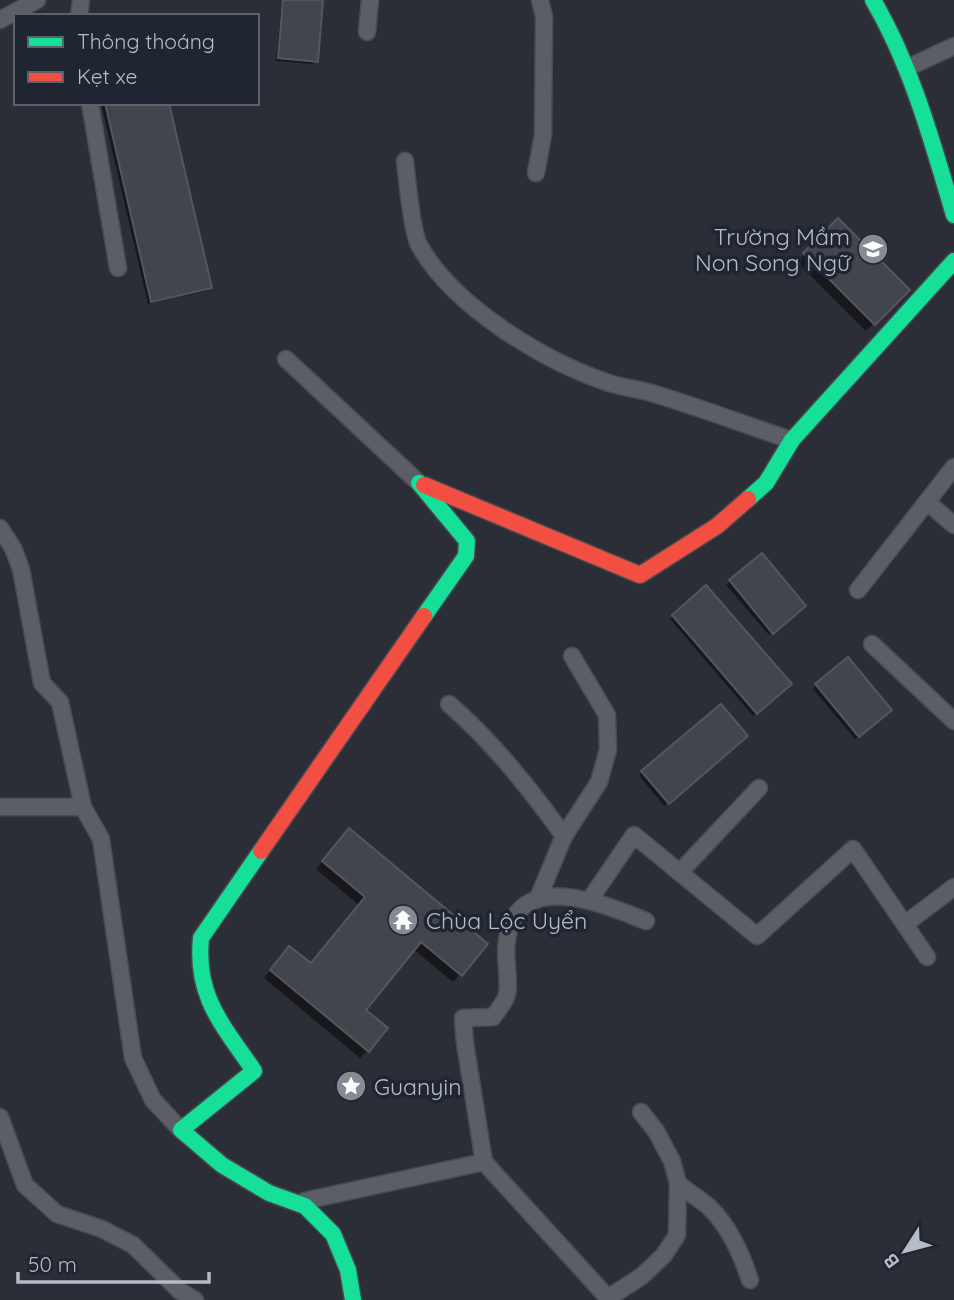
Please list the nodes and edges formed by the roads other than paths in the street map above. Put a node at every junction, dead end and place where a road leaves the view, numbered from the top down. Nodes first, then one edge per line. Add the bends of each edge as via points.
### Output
1 (37, 0) edge
2 (370, 0) edge
3 (540, 0) edge
4 (873, 0) edge
5 (0, 20) edge
6 (367, 32) dead end
7 (954, 46) edge
8 (907, 68) junction
9 (90, 105) edge
10 (405, 161) dead end
11 (536, 173) dead end
12 (954, 215) edge
13 (954, 261) edge
14 (118, 268) dead end
15 (286, 359) dead end
16 (792, 440) junction
17 (954, 467) edge
18 (419, 483) junction
19 (927, 502) junction
20 (954, 525) edge
21 (0, 528) edge
22 (858, 590) dead end
23 (872, 644) dead end
24 (572, 656) dead end
25 (449, 704) dead end
26 (954, 721) edge
27 (760, 788) dead end
28 (0, 807) edge
29 (83, 807) junction
30 (564, 836) junction
31 (680, 872) junction
32 (954, 887) edge
33 (539, 897) junction
34 (589, 901) junction
35 (646, 921) dead end
36 (905, 924) junction
37 (927, 957) dead end
38 (641, 1112) dead end
39 (0, 1117) edge
40 (181, 1130) junction
41 (484, 1162) junction
42 (678, 1183) junction
43 (295, 1203) junction
44 (750, 1280) dead end
45 (607, 1299) edge
46 (195, 1300) edge
47 (353, 1300) edge

1 - 5 lane
2 - 6 lane
3 - 11 lane via 544,17 543,135
4 - 8 street
7 - 8 lane
8 - 12 street
9 - 14 lane
10 - 16 lane via 417,242 438,272 504,328 553,359 609,383
13 - 16 street
15 - 18 lane
16 - 18 street via 766,483 717,526 640,575
17 - 19 lane
18 - 40 street via 467,541 466,556 201,938 204,985 254,1071
19 - 20 lane
19 - 22 lane
21 - 29 lane via 21,569 42,683 64,713
23 - 26 lane
24 - 30 lane via 607,715 608,750 599,782
25 - 30 lane via 476,727
27 - 31 lane
28 - 29 lane
29 - 40 lane via 102,839 133,1058 153,1100
30 - 33 lane
31 - 34 lane via 634,835
31 - 36 lane via 757,936 853,849
32 - 36 lane
33 - 34 lane via 558,895
33 - 41 lane via 518,910 507,937 507,995 493,1017 463,1018
34 - 35 lane
36 - 37 lane
38 - 42 lane via 672,1161
39 - 46 lane via 25,1185 57,1214 133,1245
40 - 43 street via 222,1165
41 - 43 lane
41 - 45 lane
42 - 44 lane via 709,1207 738,1246
42 - 45 lane via 677,1235 642,1276
43 - 47 street via 305,1206 334,1234

